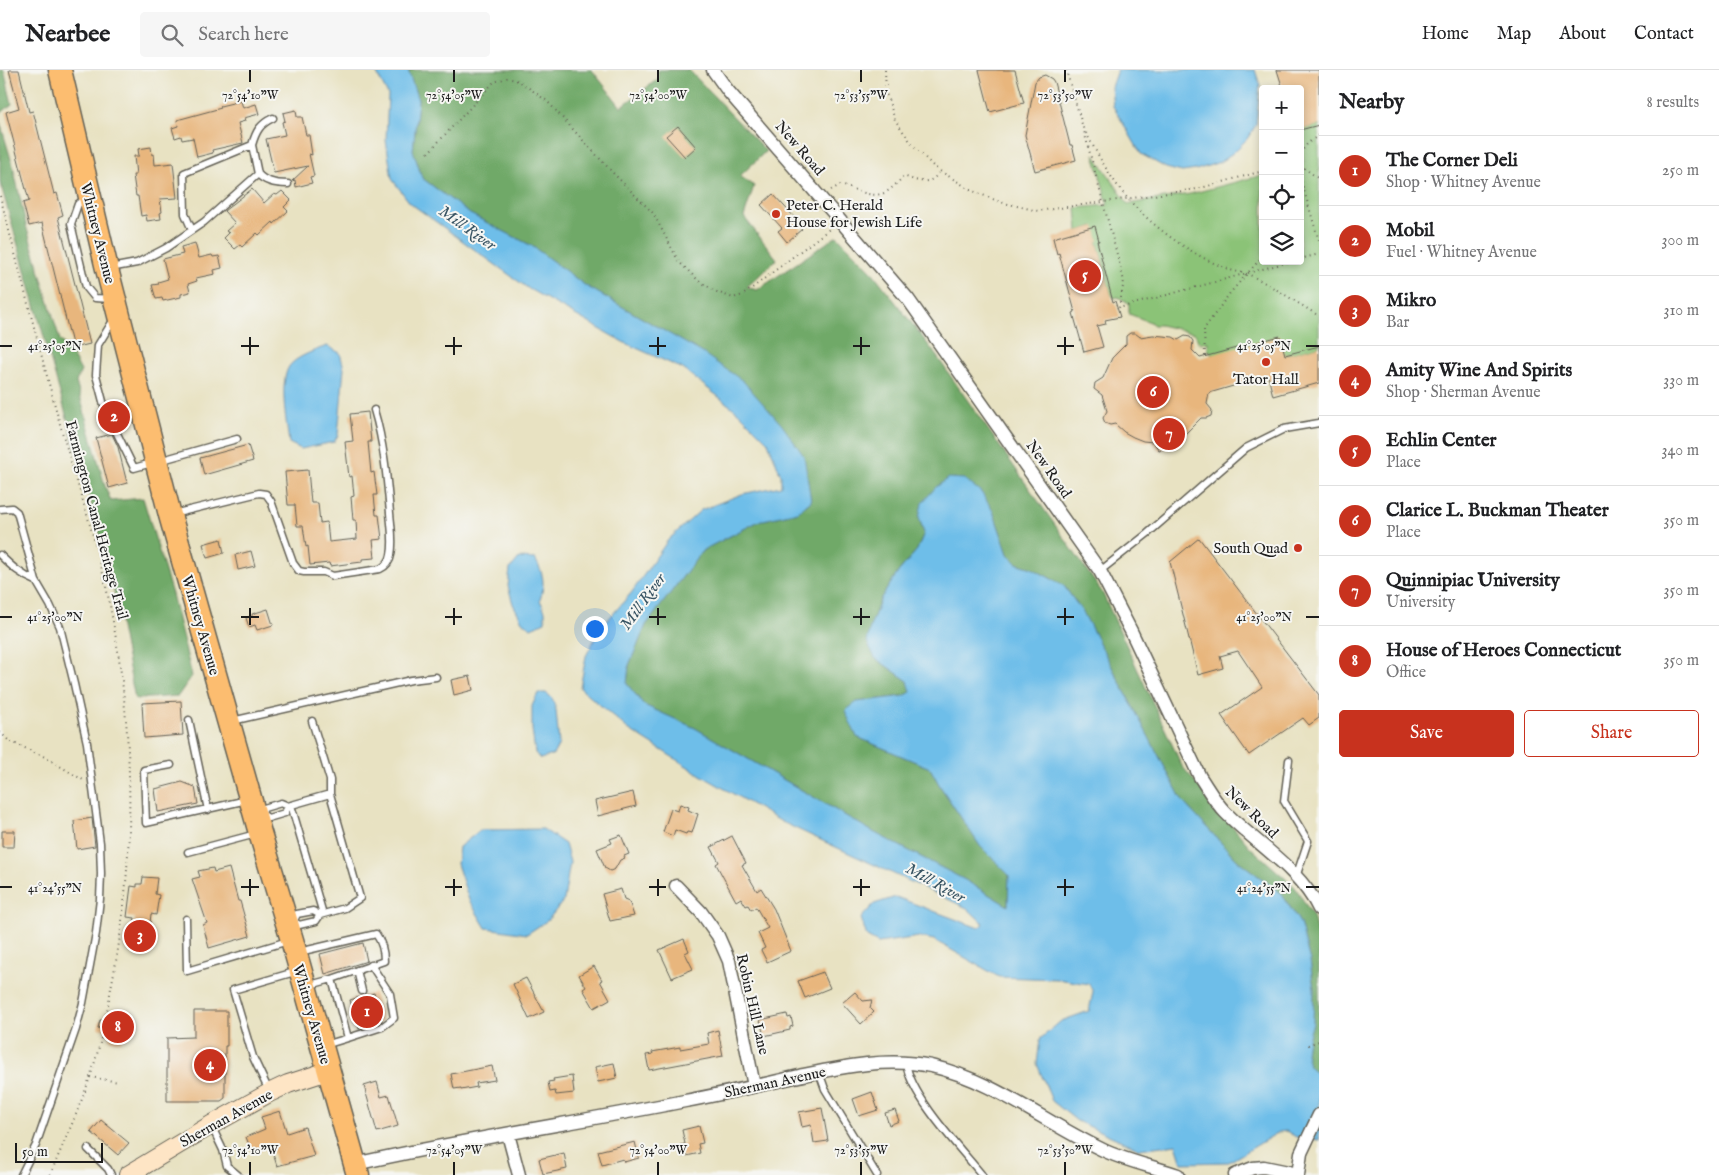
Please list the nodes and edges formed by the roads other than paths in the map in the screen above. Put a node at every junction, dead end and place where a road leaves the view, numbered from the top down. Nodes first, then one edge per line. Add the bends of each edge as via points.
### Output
1 (60, 70) edge
2 (713, 70) edge
3 (273, 118) dead end
4 (252, 145) junction
5 (258, 174) junction
6 (288, 184) dead end
7 (89, 196) junction
8 (192, 230) junction
9 (106, 269) junction
10 (117, 306) junction
11 (374, 410) dead end
12 (1319, 423) edge
13 (237, 439) dead end
14 (156, 462) junction
15 (0, 509) edge
16 (170, 515) junction
17 (0, 555) edge
18 (1100, 571) junction
19 (36, 580) junction
20 (436, 677) dead end
21 (189, 720) dead end
22 (312, 721) dead end
23 (229, 722) junction
24 (1289, 760) dead end
25 (171, 765) dead end
26 (330, 794) junction
27 (290, 806) junction
28 (208, 810) junction
29 (257, 816) junction
30 (337, 818) junction
31 (329, 821) dead end
32 (342, 838) junction
33 (335, 840) dead end
34 (188, 852) dead end
35 (1296, 877) junction
36 (676, 886) dead end
37 (1319, 909) edge
38 (321, 915) junction
39 (186, 919) dead end
40 (296, 949) junction
41 (371, 966) junction
42 (356, 970) junction
43 (332, 979) junction
44 (362, 991) dead end
45 (348, 1038) junction
46 (321, 1046) junction
47 (906, 1063) junction
48 (328, 1071) junction
49 (819, 1072) junction
50 (754, 1086) junction
51 (269, 1093) junction
52 (1319, 1115) edge
53 (211, 1125) junction
54 (508, 1134) junction
55 (88, 1149) dead end
56 (356, 1170) edge
57 (21, 1175) edge
58 (111, 1175) edge
59 (128, 1175) edge
60 (238, 1175) edge
61 (519, 1175) edge
62 (877, 1175) edge
63 (982, 1175) edge
64 (1178, 1175) edge
65 (1235, 1175) edge
66 (1298, 1175) edge

1 - 7 highway, Whitney Avenue
2 - 18 street, New Road via 914,306
3 - 4 lane via 264,122 256,132
4 - 5 lane
4 - 8 lane via 184,173 185,214
5 - 6 lane via 262,179
5 - 8 lane
7 - 9 highway, Whitney Avenue
7 - 10 lane via 78,204 71,224 86,287 95,298
8 - 9 lane via 137,263
9 - 10 highway, Whitney Avenue
10 - 14 highway, Whitney Avenue
10 - 14 lane via 98,345 96,375 105,409 134,468
11 - 16 lane via 382,446 392,537 389,561 380,569 333,576 324,572 299,571 266,494
12 - 18 lane via 1284,429 1246,448
13 - 14 lane
14 - 16 highway, Whitney Avenue
15 - 19 lane via 12,508 17,512
16 - 23 highway, Whitney Avenue
17 - 19 lane via 10,566
18 - 35 street, New Road via 1128,623 1200,778 1224,811
19 - 57 lane via 60,627 88,743 100,843 100,899 74,1037 36,1145
20 - 23 lane via 410,680
21 - 28 lane
22 - 26 lane via 330,780
23 - 29 highway, Whitney Avenue
24 - 35 lane via 1284,801 1308,841
25 - 28 lane via 144,770 146,823
26 - 27 lane
26 - 30 lane
27 - 29 lane via 285,813 268,818
27 - 29 lane via 281,803 264,808
27 - 38 lane via 301,829
28 - 29 lane
29 - 34 lane
29 - 40 highway, Whitney Avenue
30 - 31 lane
30 - 32 lane
32 - 33 lane
32 - 38 lane via 360,898 345,908
35 - 37 street, New Road
36 - 50 street, Robin Hill Lane via 718,936 729,961
38 - 40 lane via 316,921 299,925
38 - 40 lane via 313,911 297,914
39 - 40 lane via 187,970
40 - 41 lane via 376,934 384,961
40 - 43 lane
40 - 46 highway, Whitney Avenue
40 - 51 lane via 233,990 253,1056
41 - 42 lane
41 - 45 lane via 390,994 394,1018 382,1027
42 - 43 lane
42 - 44 lane
43 - 45 lane
45 - 46 lane
46 - 48 highway, Whitney Avenue
47 - 49 street, Sherman Avenue via 874,1062
47 - 63 lane via 910,1079 924,1102
47 - 64 street, Sherman Avenue via 931,1066 981,1083 1103,1150
48 - 51 main road, Sherman Avenue
48 - 56 highway, Whitney Avenue
49 - 50 street, Sherman Avenue
49 - 62 lane via 825,1089
50 - 54 street, Sherman Avenue
51 - 53 main road, Sherman Avenue
52 - 66 street via 1304,1144
53 - 59 main road, Sherman Avenue
53 - 60 lane via 228,1166
54 - 56 street, Sherman Avenue
54 - 61 street
55 - 58 lane
65 - 66 street via 1264,1167

